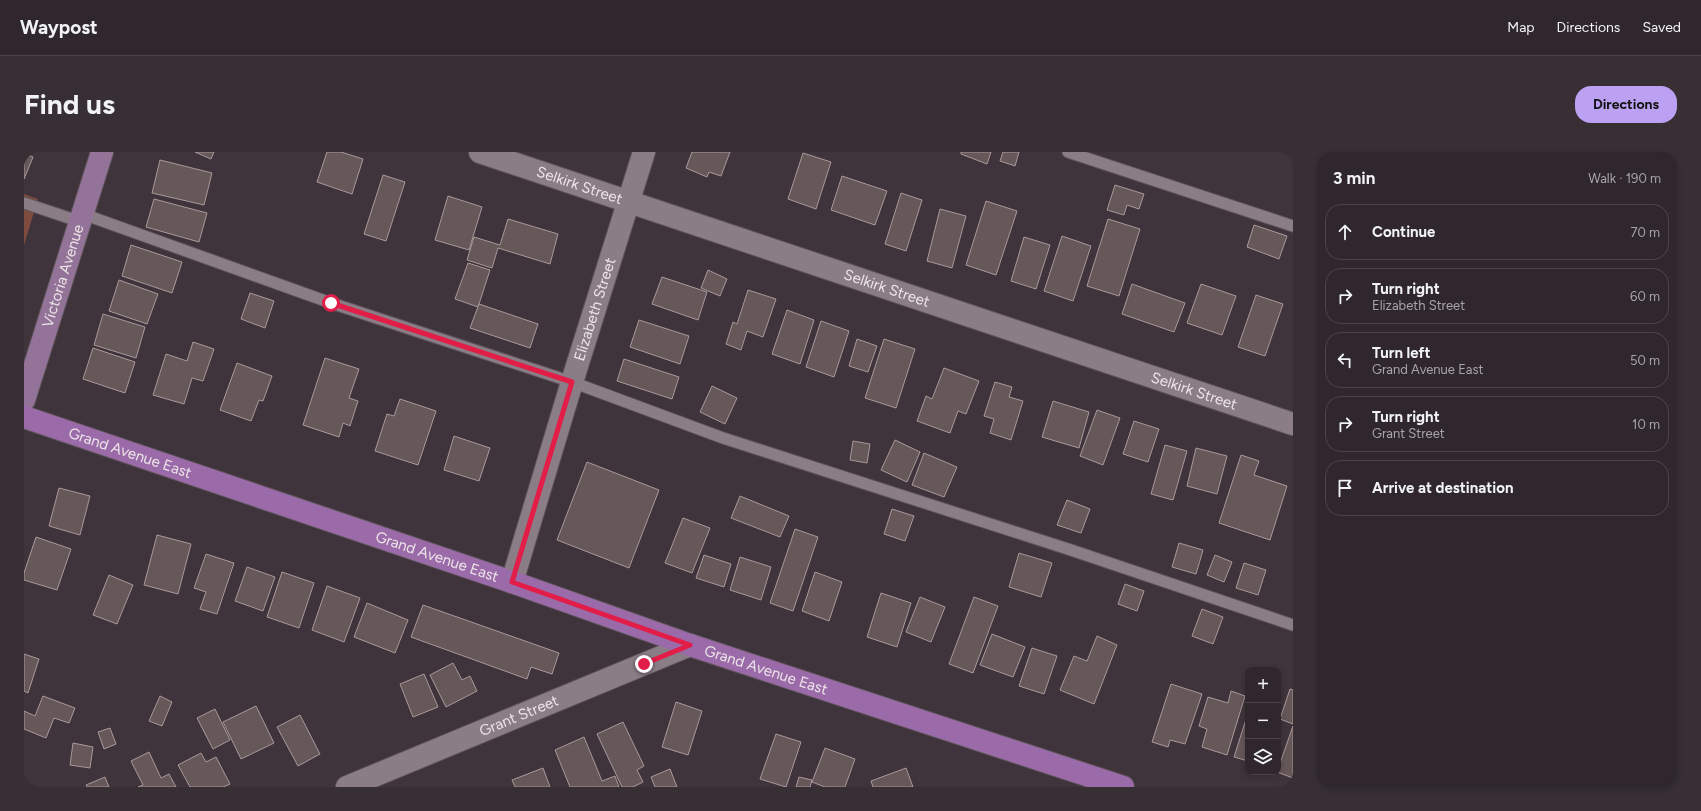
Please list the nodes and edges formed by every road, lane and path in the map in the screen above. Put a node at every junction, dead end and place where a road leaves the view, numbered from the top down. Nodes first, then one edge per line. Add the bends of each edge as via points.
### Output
1 (102, 152) edge
2 (480, 152) edge
3 (644, 152) edge
4 (1068, 152) edge
5 (628, 202) junction
6 (24, 203) edge
7 (82, 218) junction
8 (1293, 226) edge
9 (572, 382) junction
10 (24, 400) edge
11 (24, 417) edge
12 (1293, 424) edge
13 (512, 582) junction
14 (1293, 625) edge
15 (690, 645) junction
16 (1110, 785) edge
17 (347, 787) edge

1 - 7 street, Victoria Avenue
2 - 5 street, Selkirk Street
3 - 5 street, Elizabeth Street
4 - 8 lane
5 - 9 street, Elizabeth Street
5 - 12 street, Selkirk Street
6 - 7 lane
7 - 9 lane
7 - 10 street, Victoria Avenue
9 - 13 street, Elizabeth Street
9 - 14 lane via 723,438 1071,550
11 - 13 main road, Grand Avenue East
13 - 15 main road, Grand Avenue East
15 - 16 main road, Grand Avenue East
15 - 17 street, Grant Street

